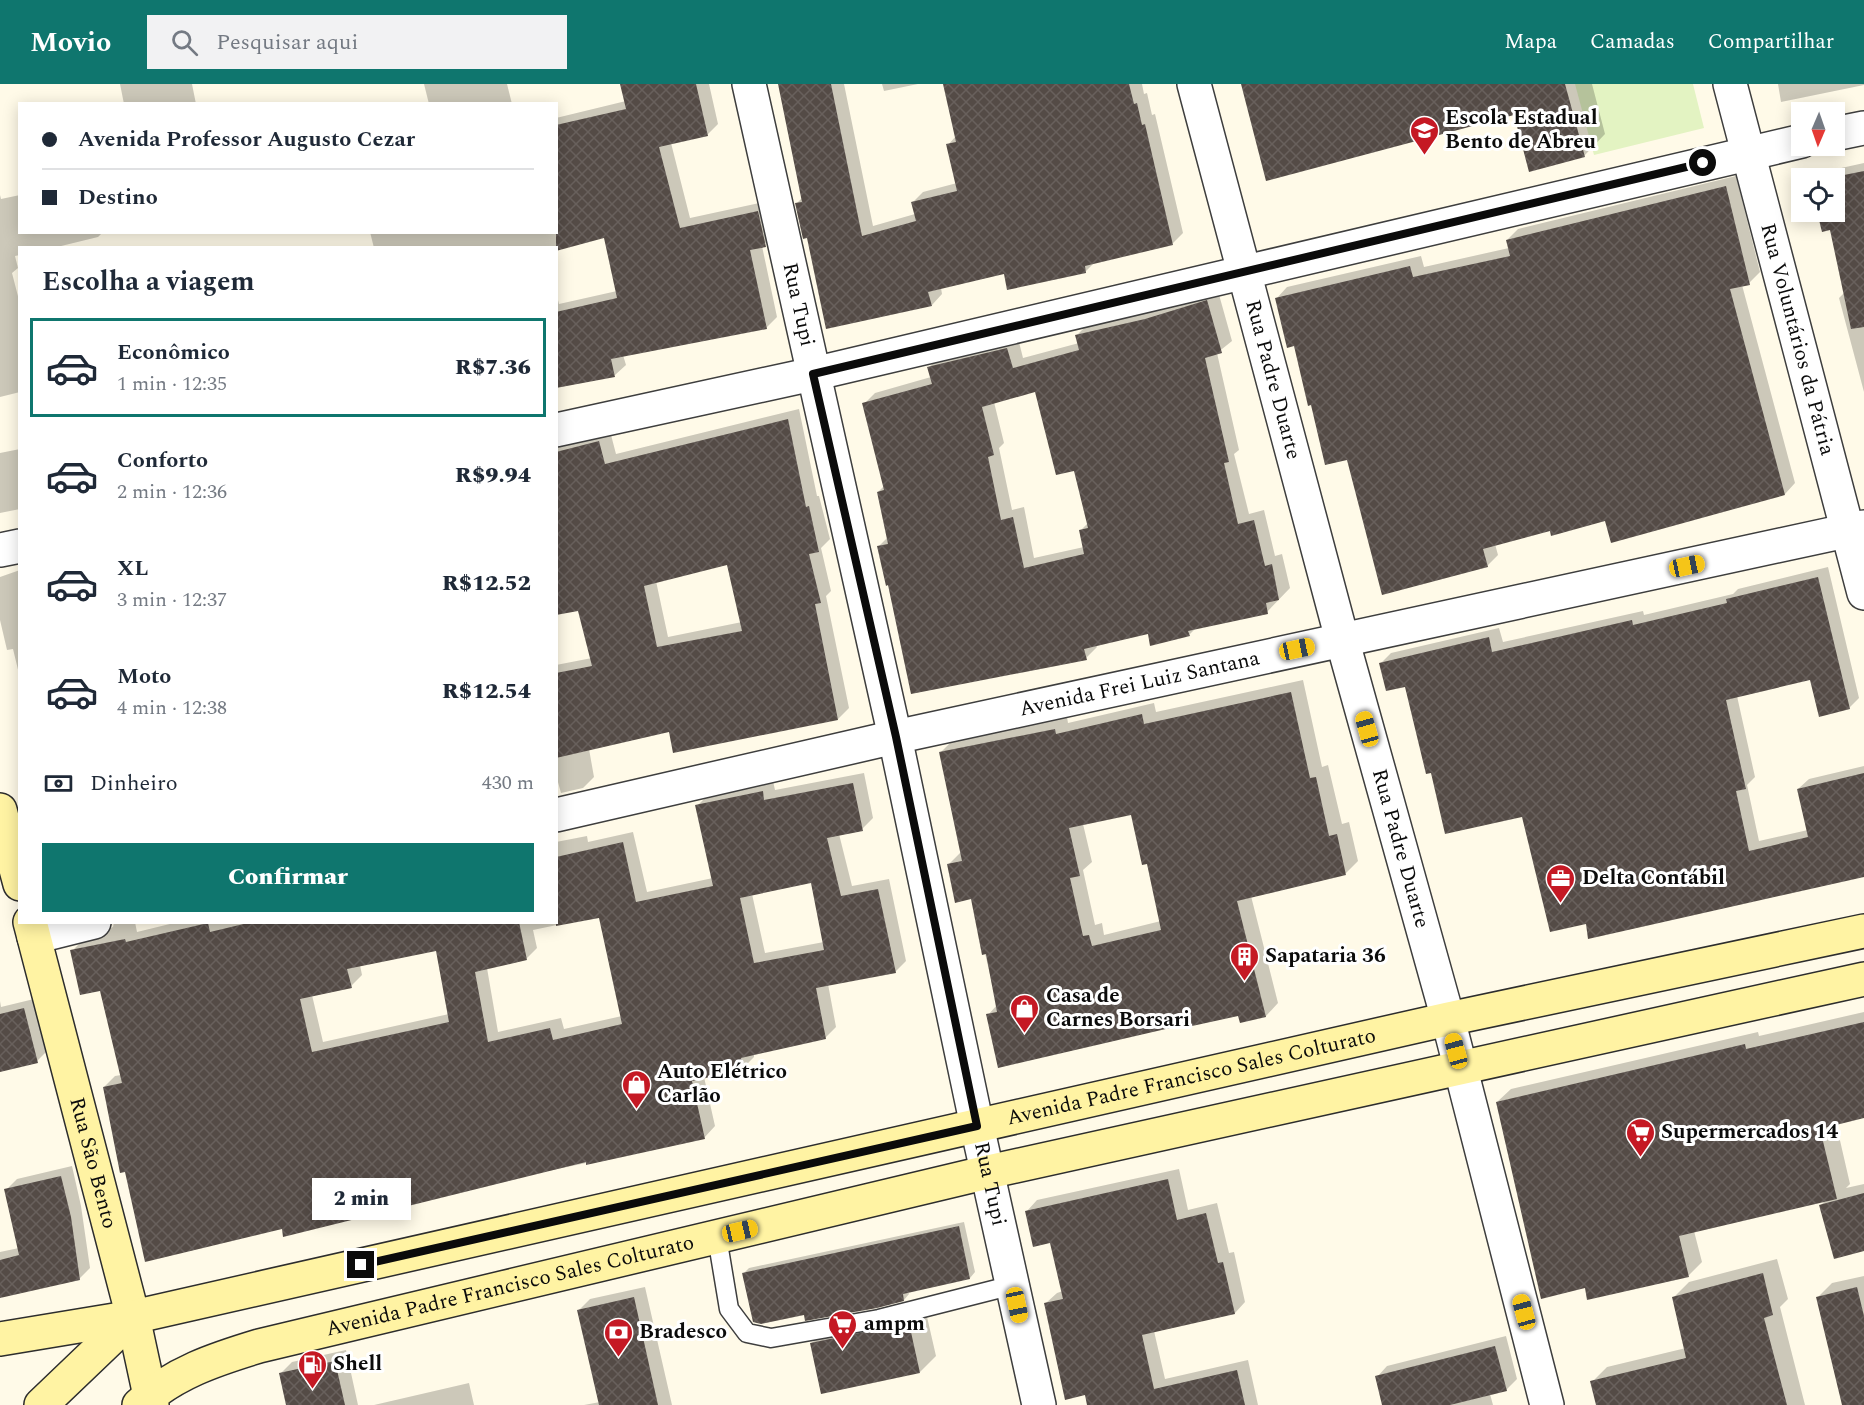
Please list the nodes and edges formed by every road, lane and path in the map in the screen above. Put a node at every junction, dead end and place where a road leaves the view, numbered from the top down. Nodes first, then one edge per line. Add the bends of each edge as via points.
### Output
1 (749, 84) edge
2 (1194, 84) edge
3 (1731, 84) edge
4 (1864, 128) edge
5 (1845, 132) edge
6 (1791, 143) edge
7 (1749, 152) junction
8 (1244, 271) junction
9 (813, 374) junction
10 (558, 430) edge
11 (1856, 529) edge
12 (18, 546) edge
13 (0, 550) edge
14 (1864, 593) edge
15 (1342, 639) junction
16 (896, 737) junction
17 (0, 810) edge
18 (558, 815) edge
19 (18, 877) edge
20 (78, 924) edge
21 (32, 930) edge
22 (1864, 931) edge
23 (1864, 979) edge
24 (1448, 1019) junction
25 (1461, 1067) junction
26 (977, 1126) junction
27 (988, 1172) junction
28 (717, 1237) junction
29 (1013, 1285) junction
30 (133, 1317) junction
31 (0, 1339) edge
32 (147, 1402) edge
33 (41, 1405) edge
34 (1039, 1405) edge
35 (1548, 1405) edge

1 - 9 street, Rua Tupi
2 - 8 street, Rua Padre Duarte
3 - 7 street, Rua Voluntários da Pátria
4 - 5 street
6 - 7 street
7 - 8 street
7 - 11 street, Rua Voluntários da Pátria
8 - 9 street
8 - 15 street, Rua Padre Duarte
9 - 10 street
9 - 16 street, Rua Tupi
11 - 14 street, Rua Voluntários da Pátria
11 - 15 street, Avenida Frei Luiz Santana
12 - 13 street
15 - 16 street, Avenida Frei Luiz Santana
15 - 24 street, Rua Padre Duarte
16 - 18 street, Avenida Frei Luiz Santana
16 - 26 street, Rua Tupi
17 - 19 main road
20 - 21 street
21 - 30 main road, Rua São Bento
22 - 24 main road, Avenida Padre Francisco Sales Colturato
23 - 25 main road, Avenida Padre Francisco Sales Colturato
24 - 25 street, Rua Padre Duarte
24 - 26 main road, Avenida Padre Francisco Sales Colturato
25 - 27 main road, Avenida Padre Francisco Sales Colturato
25 - 35 street, Rua Padre Duarte
26 - 27 street, Rua Tupi
26 - 30 main road, Avenida Padre Francisco Sales Colturato
27 - 28 main road, Avenida Padre Francisco Sales Colturato
27 - 29 street, Rua Tupi
28 - 29 lane via 729,1309 747,1333 771,1338 879,1318
28 - 32 main road, Avenida Padre Francisco Sales Colturato via 259,1346 202,1363
29 - 34 street, Rua Tupi
30 - 31 main road, Avenida Padre Francisco Sales Colturato
30 - 32 main road, Rua São Bento
30 - 33 main road

